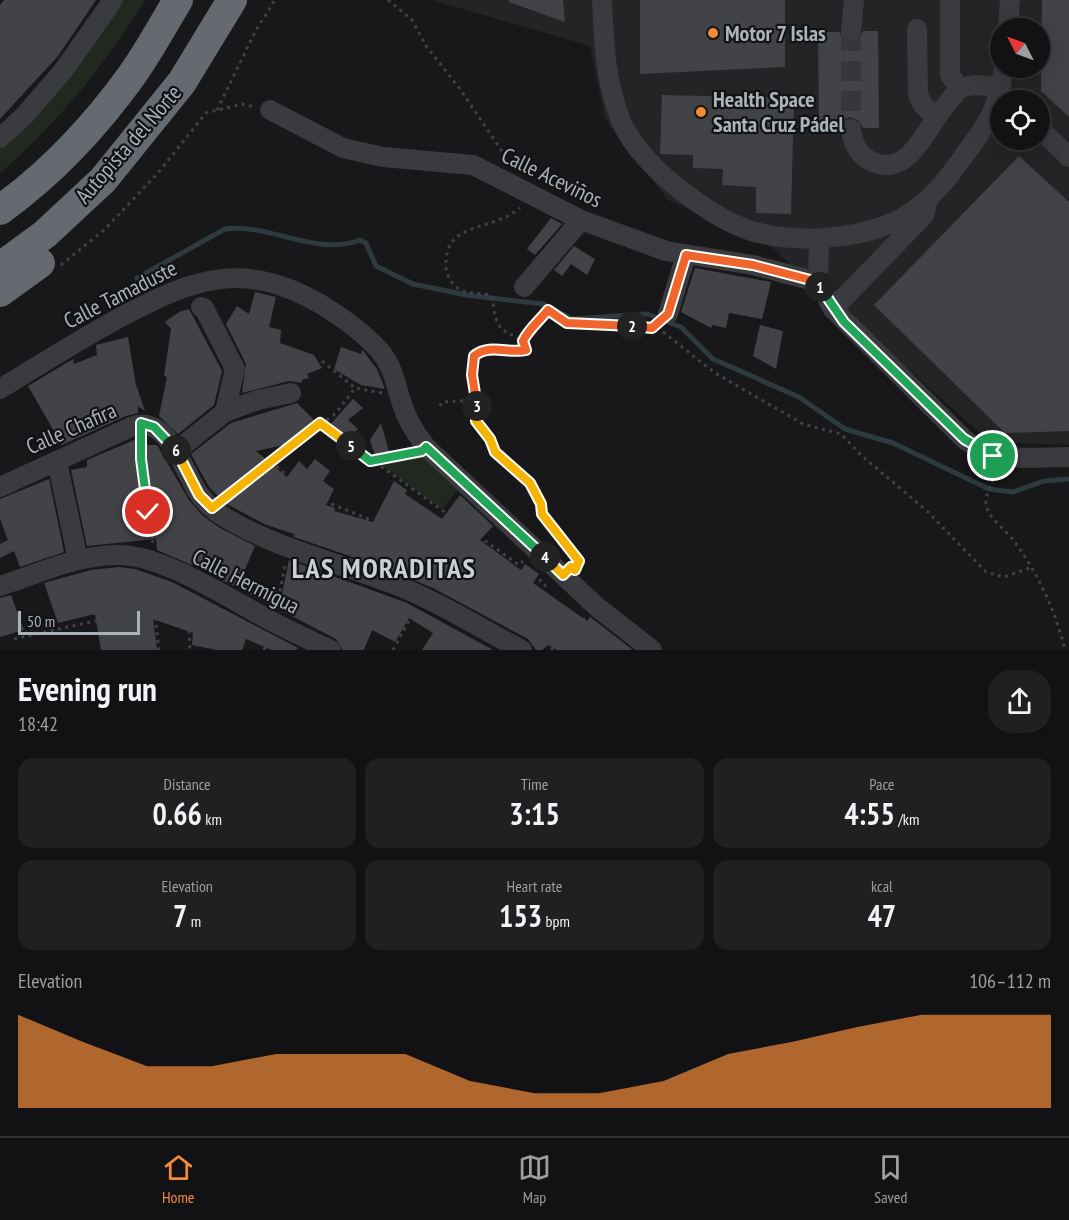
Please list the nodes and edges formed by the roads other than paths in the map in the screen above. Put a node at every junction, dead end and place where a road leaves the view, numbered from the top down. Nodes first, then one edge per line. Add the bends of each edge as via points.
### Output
1 (113, 0) edge
2 (178, 0) edge
3 (232, 0) edge
4 (602, 0) edge
5 (854, 0) edge
6 (950, 0) edge
7 (1010, 0) edge
8 (1009, 18) edge
9 (917, 28) dead end
10 (850, 31) tunnel mouth
11 (1003, 87) edge
12 (959, 88) junction
13 (270, 110) road end
14 (936, 118) junction
15 (851, 129) tunnel mouth
16 (0, 138) edge
17 (1050, 139) edge
18 (1069, 157) edge
19 (103, 180) junction
20 (929, 197) junction
21 (0, 210) edge
22 (581, 220) junction
23 (819, 238) junction
24 (686, 255) junction
25 (0, 267) edge
26 (818, 282) junction
27 (524, 287) dead end
28 (0, 292) edge
29 (201, 307) road end
30 (833, 309) junction
31 (662, 320) road end
32 (0, 389) edge
33 (291, 393) dead end
34 (225, 412) junction
35 (172, 445) junction
36 (1069, 457) edge
37 (57, 461) junction
38 (0, 487) edge
39 (78, 560) junction
40 (0, 586) edge
41 (331, 650) edge
42 (522, 650) edge
43 (652, 650) edge

1 - 16 street via 63,70
2 - 21 highway, Autopista del Norte via 132,75 80,138 24,193
3 - 19 highway, Autopista del Norte via 182,82
4 - 23 street via 607,72 622,123 657,172 703,208 753,232
5 - 10 street
6 - 12 street via 950,75
7 - 8 street
9 - 14 street via 918,94
11 - 12 street
11 - 20 street via 991,119
12 - 14 street
13 - 22 street, Calle Aceviños via 343,148 383,157 473,165
14 - 15 street via 918,147 896,163 875,163 858,151
17 - 18 street
19 - 25 highway, Autopista del Norte via 45,234
19 - 28 highway via 94,215 38,265
20 - 23 street via 894,222
20 - 30 street via 924,215
22 - 24 street, Calle Aceviños via 666,252
22 - 27 street
23 - 26 street
24 - 26 street, Calle Aceviños via 753,265
24 - 31 street
26 - 30 street
29 - 34 street via 236,369
30 - 36 street via 964,439 981,450 1004,458
32 - 43 street, Calle Tamaduste via 168,292 198,281 258,279 286,286 363,334 390,365 411,427 426,447 556,582 591,613
33 - 34 street
34 - 35 street
35 - 37 street, Calle Chafira via 154,427 136,425
35 - 42 street via 199,495 232,522 422,596
37 - 38 street, Calle Chafira
37 - 39 street
39 - 40 street, Calle Hermigua
39 - 41 street, Calle Hermigua via 127,555 156,564 221,592

